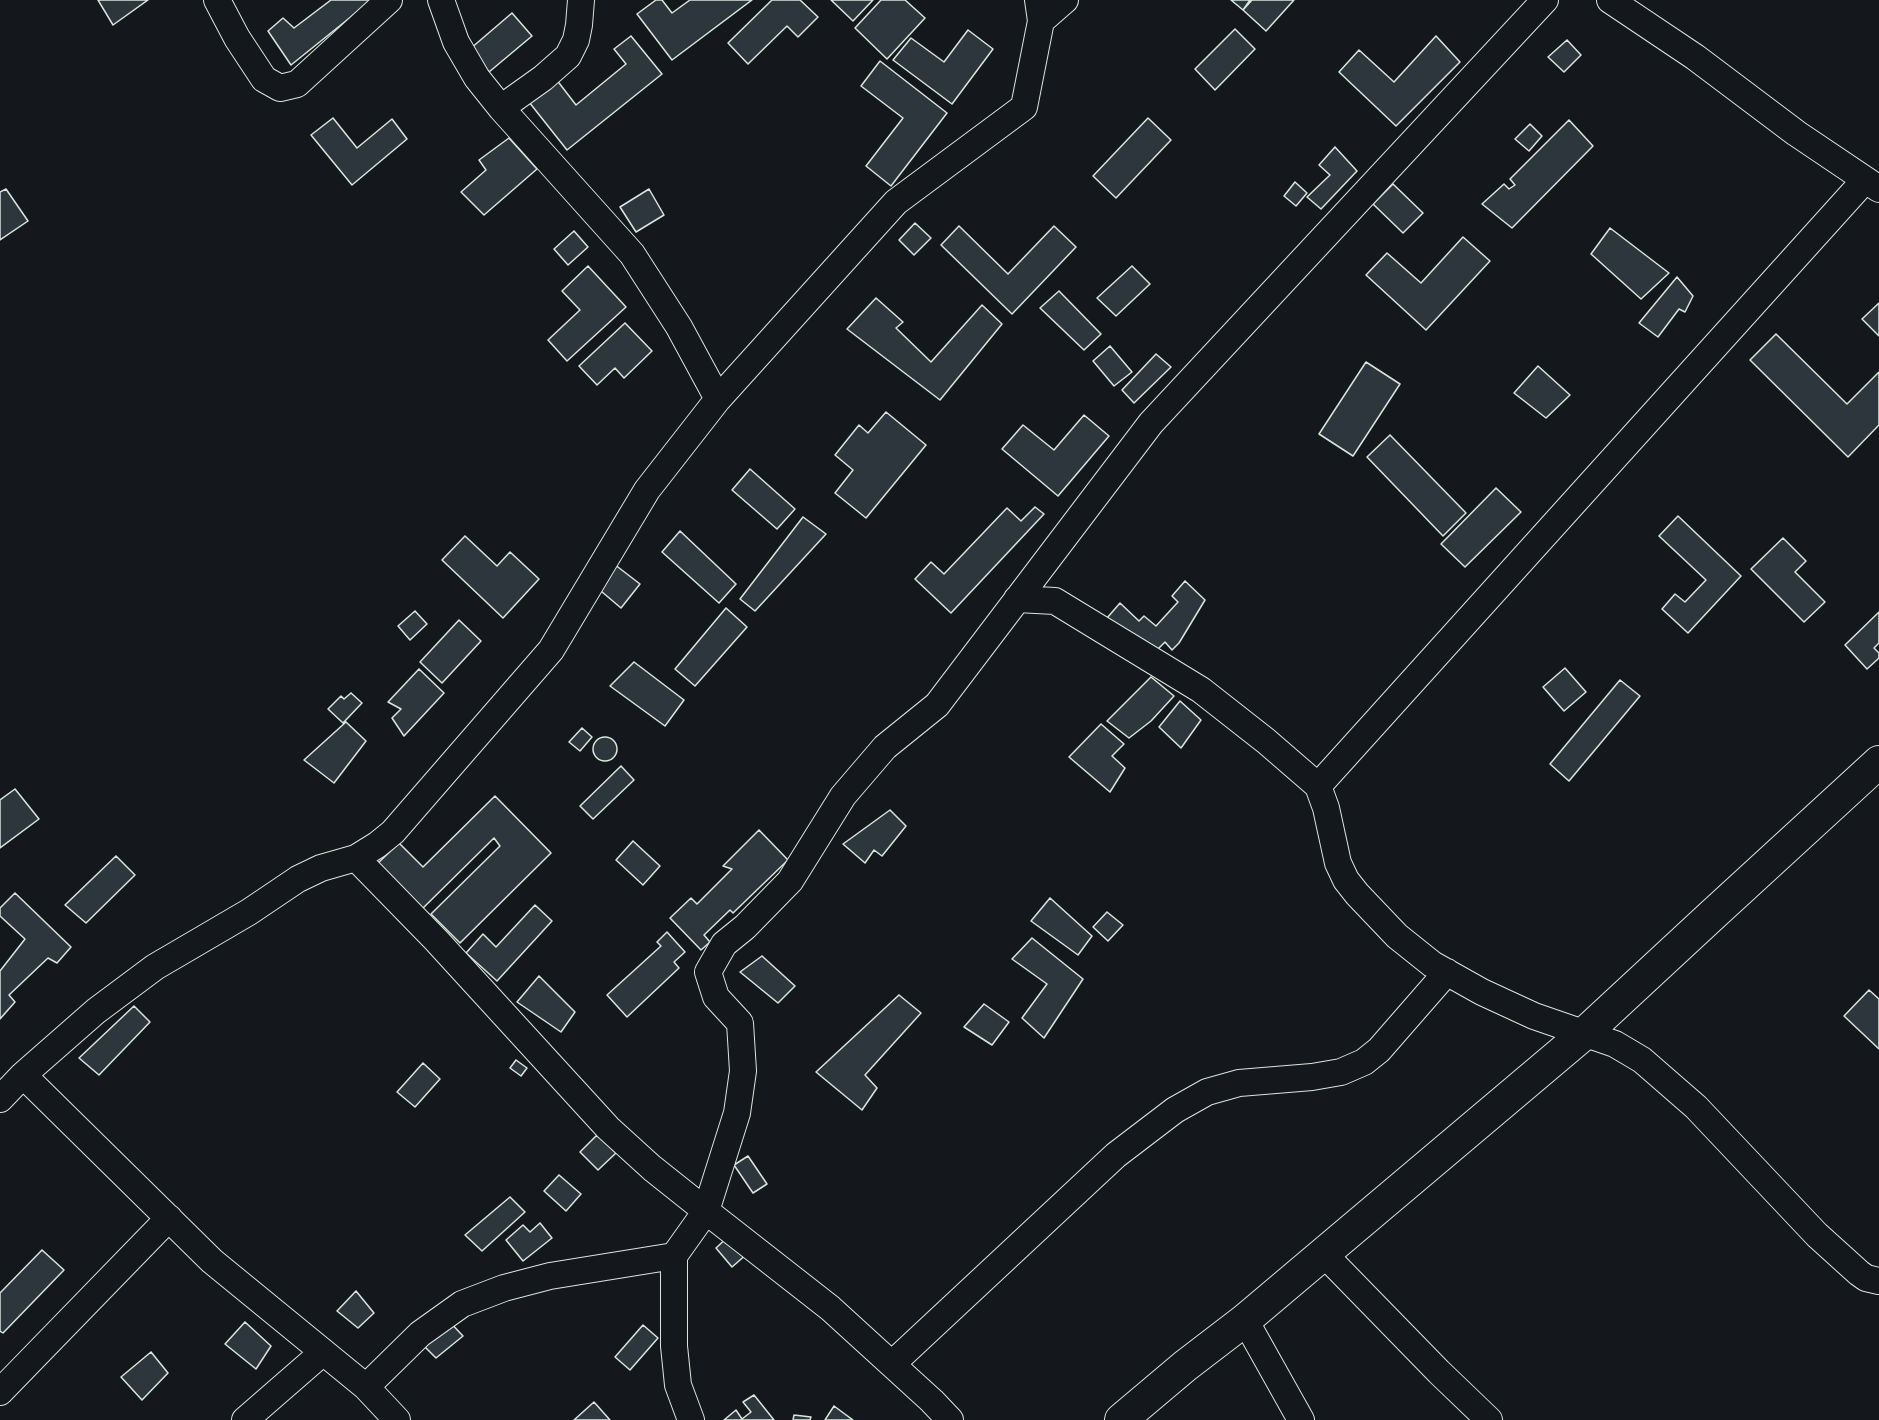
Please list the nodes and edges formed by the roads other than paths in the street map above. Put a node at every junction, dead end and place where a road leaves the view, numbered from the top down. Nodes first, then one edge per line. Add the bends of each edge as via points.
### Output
1 (217, 0) edge
2 (390, 0) edge
3 (441, 0) edge
4 (581, 0) edge
5 (1065, 0) edge
6 (1545, 0) edge
7 (1610, 0) edge
8 (1040, 10) edge
9 (501, 108) junction
10 (1872, 185) edge
11 (718, 399) junction
12 (1017, 599) junction
13 (1879, 762) edge
14 (1318, 786) junction
15 (356, 858) junction
16 (1447, 972) junction
17 (1585, 1033) junction
18 (23, 1076) junction
19 (0, 1099) edge
20 (706, 1211) junction
21 (169, 1218) junction
22 (1323, 1253) junction
23 (674, 1256) junction
24 (1879, 1281) edge
25 (1245, 1320) junction
26 (322, 1353) junction
27 (892, 1364) junction
28 (366, 1387) junction
29 (0, 1392) edge
30 (245, 1420) edge
31 (397, 1420) edge
32 (691, 1420) edge
33 (950, 1420) edge
34 (1121, 1420) edge
35 (1300, 1420) edge
36 (1489, 1420) edge

1 - 2 street via 264,80 280,88 297,84
3 - 9 street via 465,59
4 - 9 street via 576,40 568,56
5 - 8 street
6 - 12 street via 1151,423
7 - 10 street
8 - 11 street via 1024,107 896,202
9 - 11 street via 632,254 679,327
10 - 14 street
11 - 15 street via 647,490 551,650 393,832
12 - 14 street via 1055,601 1157,662 1210,697
12 - 20 street via 937,705 885,747 843,796 790,881 724,944 708,972 716,997 740,1023 743,1071 737,1113
13 - 17 street
14 - 16 street via 1346,880 1397,936
15 - 18 street via 298,879 155,967 96,1011
15 - 20 street via 608,1128
16 - 17 street via 1534,1016
16 - 27 street via 1364,1062 1341,1072 1312,1077 1239,1083 1207,1092 1175,1110 1116,1155
17 - 22 street
17 - 24 street via 1642,1060 1696,1107 1817,1235 1859,1273
18 - 19 street
18 - 21 street
20 - 23 street
20 - 27 street via 830,1308
21 - 26 street via 212,1261
21 - 29 street
22 - 25 street
22 - 36 street
23 - 28 street via 550,1276 462,1304 420,1334
23 - 32 street via 678,1385
25 - 34 street
25 - 35 street
26 - 28 street
26 - 30 street
27 - 33 street
28 - 31 street

